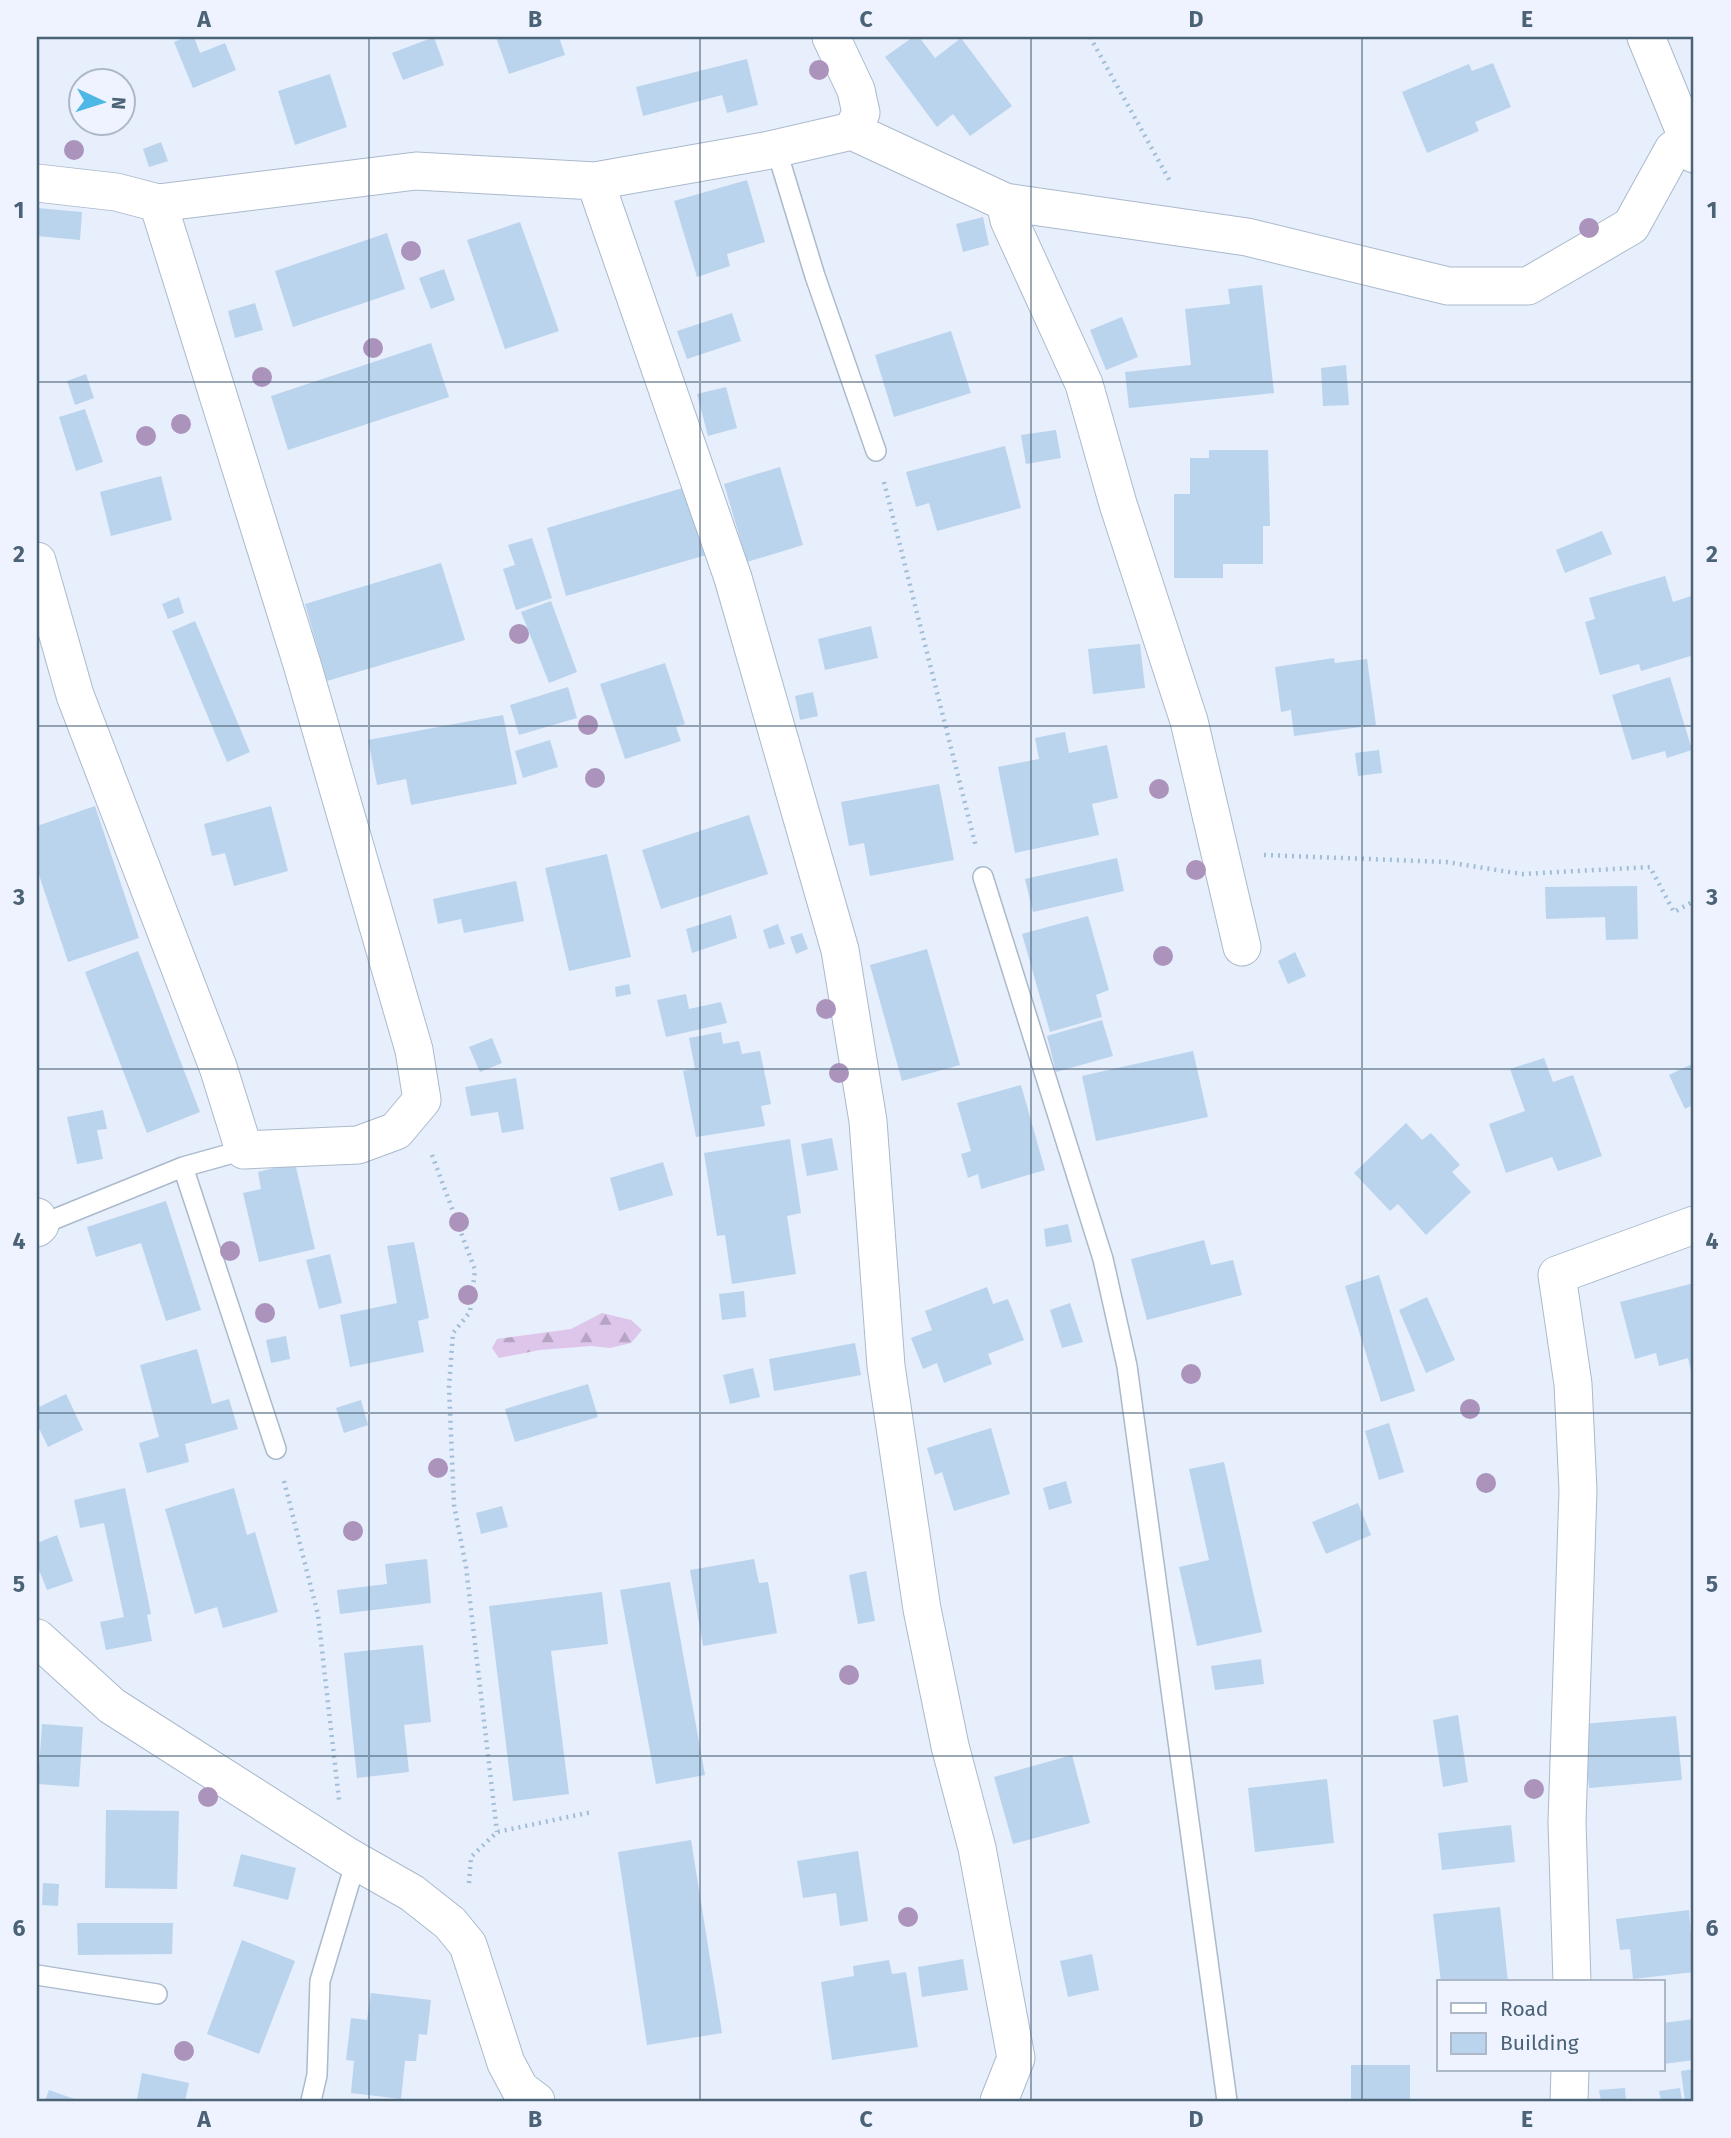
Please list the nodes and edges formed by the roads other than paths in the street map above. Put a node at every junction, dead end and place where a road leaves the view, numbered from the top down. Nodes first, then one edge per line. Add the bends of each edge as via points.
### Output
1 (831, 37) edge
2 (1646, 37) edge
3 (852, 131) junction
4 (1690, 147) edge
5 (776, 149) junction
6 (595, 181) junction
7 (37, 183) edge
8 (1006, 202) junction
9 (158, 203) junction
10 (876, 451) road end
11 (37, 561) edge
12 (983, 877) road end
13 (1242, 947) dead end
14 (244, 1150) junction
15 (183, 1167) junction
16 (38, 1223) edge
17 (1694, 1225) edge
18 (276, 1449) road end
19 (37, 1638) edge
20 (352, 1858) junction
21 (37, 1975) edge
22 (1572, 1980) edge
23 (157, 1994) dead end
24 (1570, 2072) edge
25 (311, 2101) edge
26 (536, 2101) edge
27 (999, 2101) edge
28 (1227, 2101) edge
29 (1569, 2101) edge

1 - 3 street via 856,90 861,113
2 - 4 street
3 - 5 street
3 - 8 street
4 - 8 street via 1673,150 1631,226 1528,286 1448,286 1247,237
5 - 6 street
5 - 10 lane via 814,276
6 - 9 street via 416,171
6 - 27 street via 733,578 840,950 868,1121 886,1366 922,1609 977,1848 1016,2058
7 - 9 street via 116,192
8 - 13 street via 1009,220 1084,384 1189,721
9 - 14 street via 302,664 414,1050 422,1100 396,1131 358,1145
11 - 14 street via 75,695 218,1067
12 - 28 lane via 1103,1259 1127,1366
14 - 15 lane
15 - 16 lane
15 - 18 lane
17 - 22 street via 1557,1275 1573,1384 1578,1490 1567,1809
19 - 20 street via 112,1706
20 - 25 lane via 320,1981 317,2075
20 - 26 street via 412,1893 450,1923 468,1945 506,2063 520,2089
21 - 23 lane
24 - 29 street

